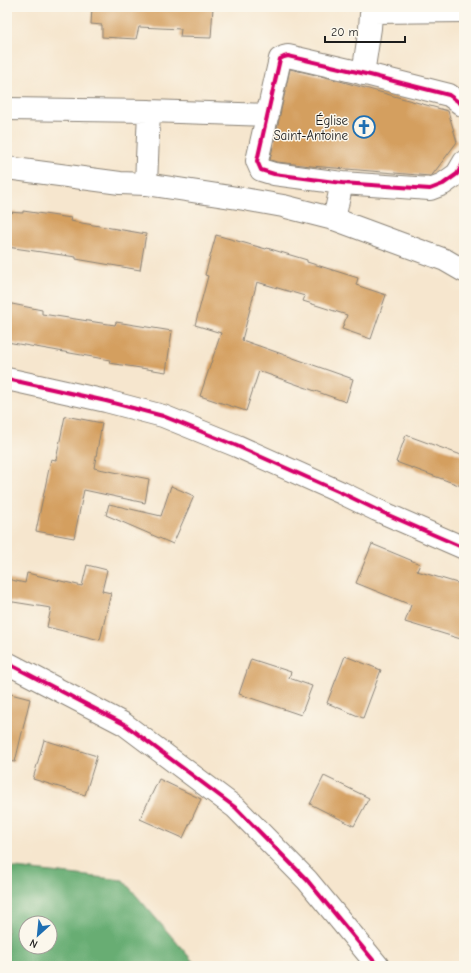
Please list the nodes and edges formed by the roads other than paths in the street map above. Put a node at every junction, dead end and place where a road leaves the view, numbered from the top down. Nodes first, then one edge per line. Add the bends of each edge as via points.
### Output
1 (464, 11) edge
2 (363, 74) junction
3 (464, 106) edge
4 (7, 109) edge
5 (149, 111) junction
6 (268, 116) junction
7 (464, 162) edge
8 (7, 168) edge
9 (342, 183) junction
10 (146, 184) junction
11 (334, 219) junction
12 (464, 271) edge
13 (7, 379) edge
14 (464, 548) edge
15 (7, 663) edge
16 (378, 966) edge

1 - 2 street via 373,12
2 - 3 street via 449,96
2 - 6 street via 284,57 280,59
4 - 5 street
5 - 6 street
5 - 10 street
6 - 9 street via 257,161 261,170
7 - 9 street via 457,174 430,189
8 - 10 street
9 - 11 street
10 - 11 street via 283,206
11 - 12 street via 444,260
13 - 14 street via 163,416 238,446
15 - 16 street via 124,724 236,808 307,880

